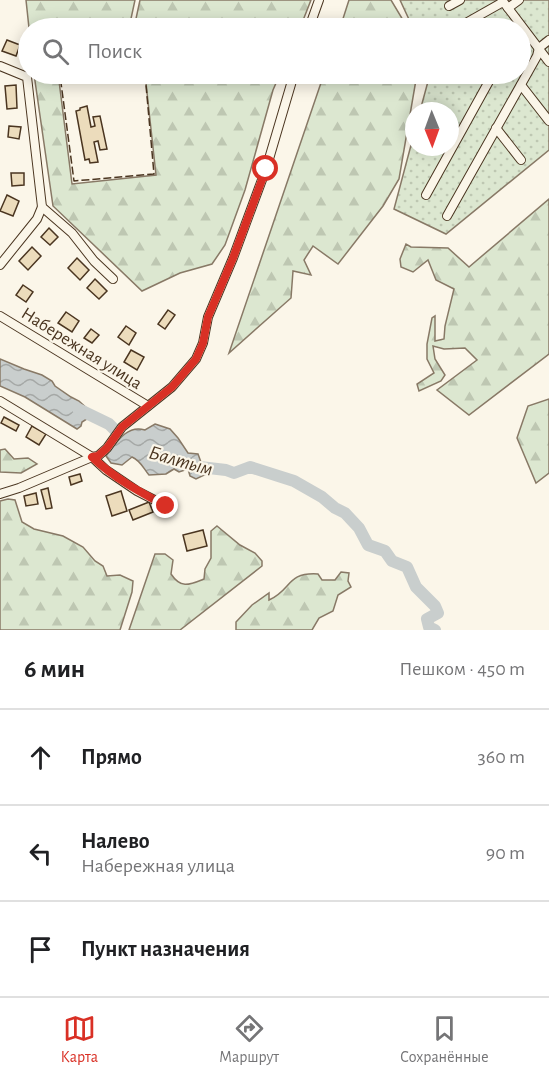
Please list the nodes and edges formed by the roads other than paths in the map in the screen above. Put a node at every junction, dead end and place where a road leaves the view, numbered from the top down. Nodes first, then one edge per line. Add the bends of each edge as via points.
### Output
1 (319, 0) edge
2 (460, 0) edge
3 (519, 0) edge
4 (504, 3) edge
5 (449, 6) dead end
6 (313, 18) edge
7 (476, 18) edge
8 (513, 18) edge
9 (531, 40) edge
10 (549, 40) edge
11 (539, 48) junction
12 (549, 62) edge
13 (0, 66) edge
14 (531, 67) edge
15 (18, 73) edge
16 (28, 84) edge
17 (291, 84) edge
18 (487, 84) edge
19 (521, 85) joint
20 (549, 121) edge
21 (496, 128) junction
22 (521, 159) dead end
23 (426, 195) dead end
24 (42, 207) junction
25 (447, 216) dead end
26 (0, 265) edge
27 (113, 279) dead end
28 (0, 315) edge
29 (0, 401) edge
30 (148, 406) junction
31 (92, 457) junction
32 (0, 494) edge
33 (166, 506) dead end

1 - 6 street
2 - 5 street
3 - 4 street
4 - 7 street
4 - 8 street
9 - 11 street
10 - 11 street
11 - 12 street
11 - 14 street
13 - 15 street
16 - 24 street
17 - 30 street via 266,169 208,317 196,359 172,387
18 - 23 street
19 - 20 street
19 - 21 street
21 - 22 street
21 - 25 street
24 - 26 street
24 - 27 street via 72,233
28 - 30 street, Набережная улица
29 - 31 street
30 - 31 street via 122,427 107,448
31 - 32 street
31 - 33 street via 137,491

